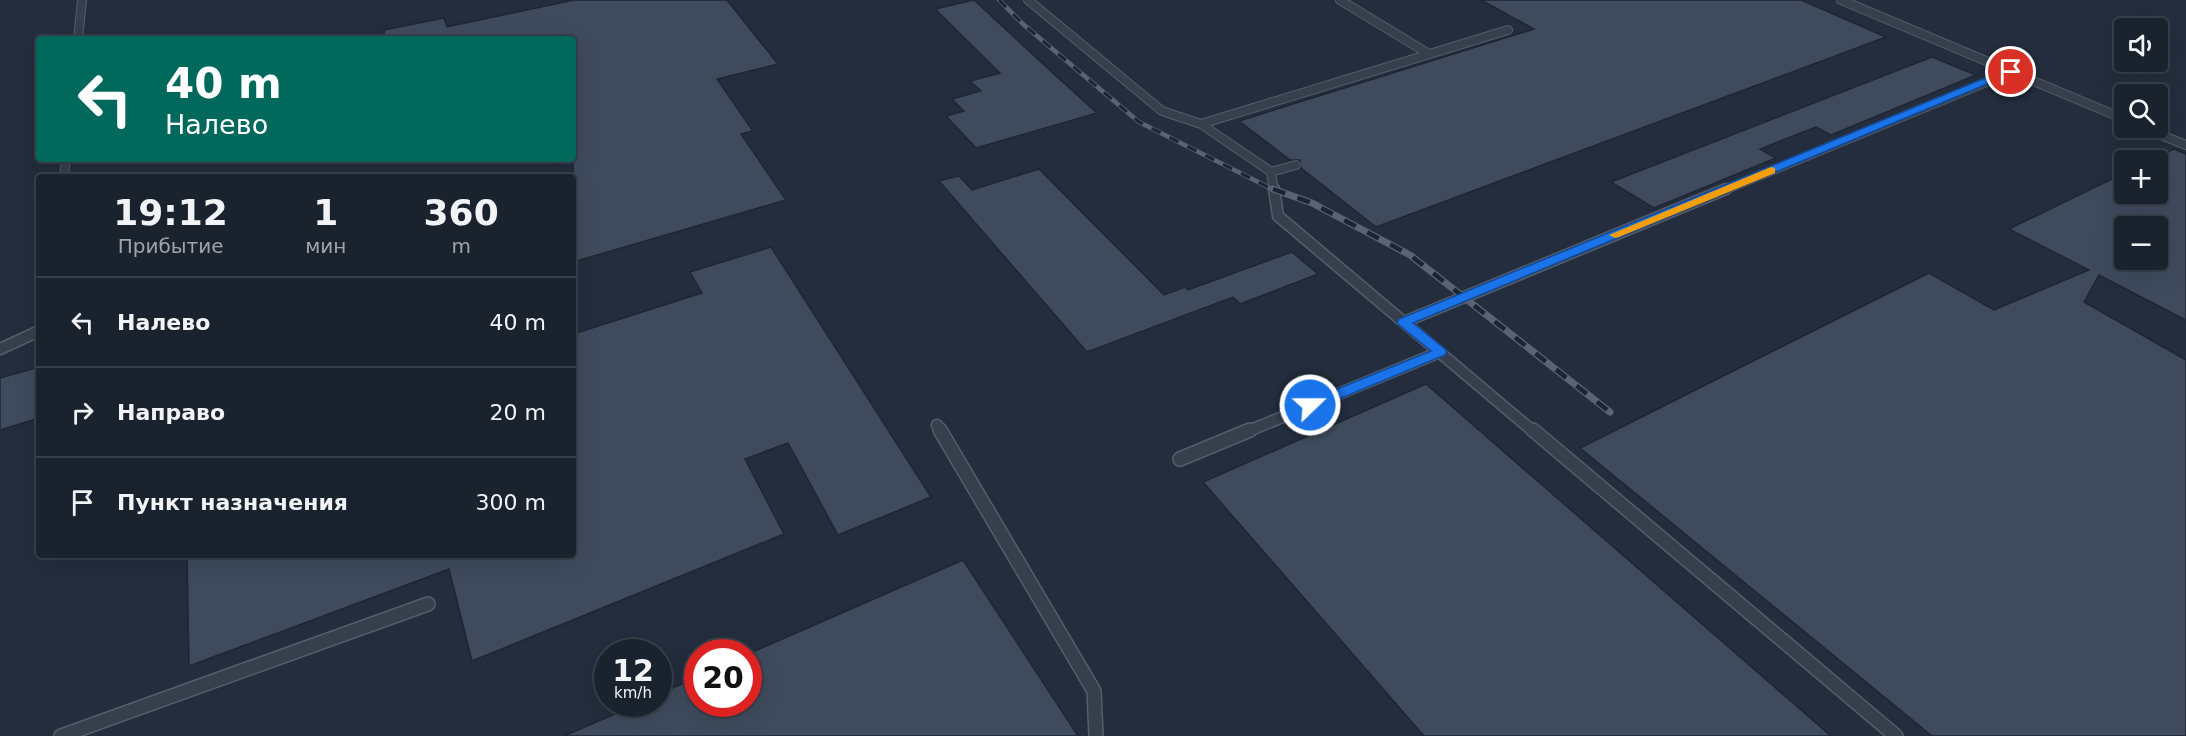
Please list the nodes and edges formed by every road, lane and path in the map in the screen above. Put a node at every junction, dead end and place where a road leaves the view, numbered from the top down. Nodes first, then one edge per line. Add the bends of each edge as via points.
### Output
1 (82, 0) edge
2 (1028, 0) edge
3 (1340, 0) edge
4 (1841, 0) edge
5 (1508, 30) dead end
6 (78, 36) edge
7 (1429, 54) junction
8 (2011, 72) junction
9 (2114, 115) edge
10 (1201, 124) junction
11 (2168, 138) edge
12 (2186, 145) edge
13 (1296, 165) dead end
14 (1271, 172) junction
15 (1404, 322) junction
16 (36, 332) edge
17 (0, 349) edge
18 (1440, 352) junction
19 (937, 425) dead end
20 (1180, 459) dead end
21 (428, 604) dead end
22 (62, 736) edge
23 (1096, 736) edge
24 (1896, 736) edge

1 - 6 lane
2 - 10 lane via 1162,111
3 - 7 lane
4 - 8 lane
5 - 7 lane
7 - 10 lane
8 - 9 lane
8 - 15 lane
10 - 14 lane
11 - 12 lane
13 - 14 lane
14 - 15 lane via 1278,216
15 - 18 lane
16 - 17 lane
18 - 20 lane
18 - 24 lane
19 - 23 lane via 1094,691
21 - 22 lane

